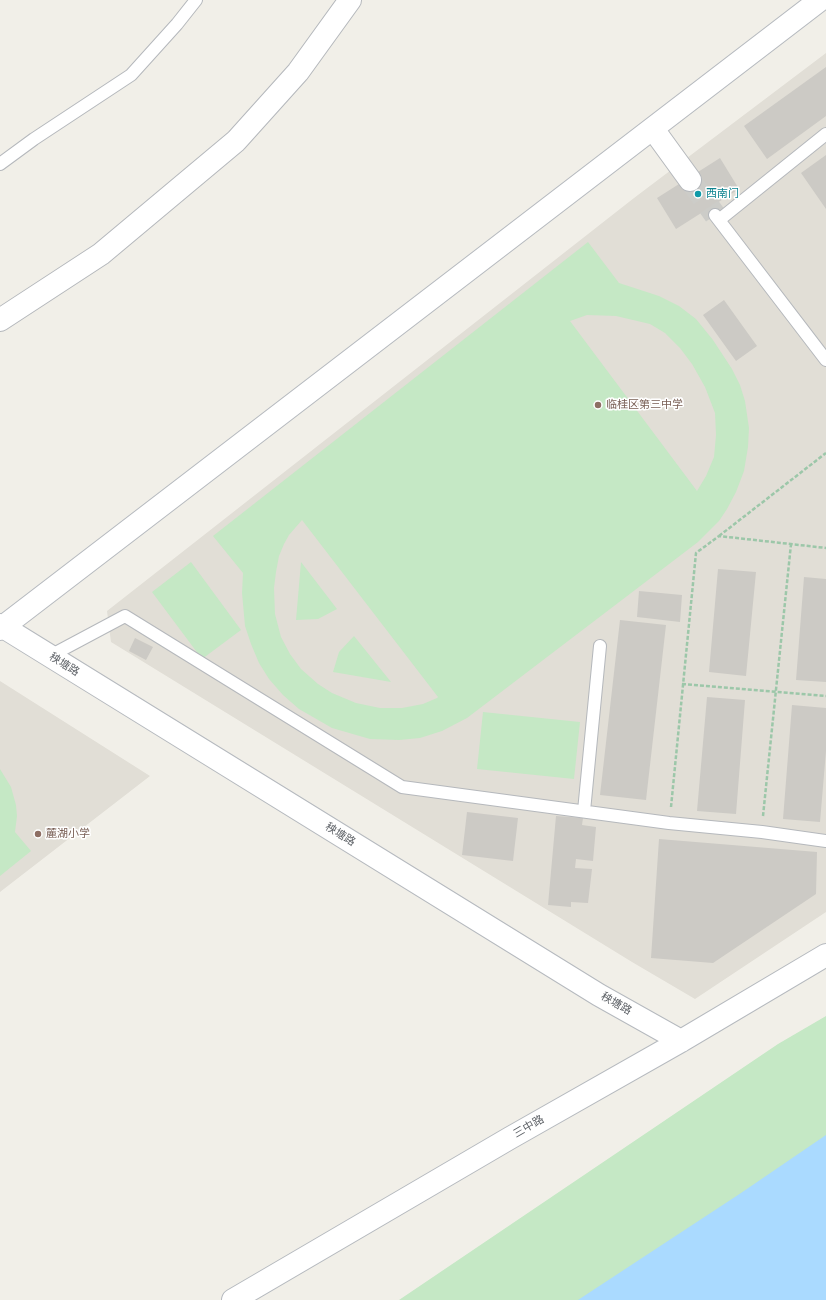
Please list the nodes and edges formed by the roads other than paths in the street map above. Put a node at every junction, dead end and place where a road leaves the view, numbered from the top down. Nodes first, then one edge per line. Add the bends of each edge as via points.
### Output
1 (196, 0) edge
2 (350, 0) edge
3 (820, 0) edge
4 (653, 129) junction
5 (826, 134) edge
6 (0, 164) edge
7 (690, 180) tunnel mouth
8 (0, 320) edge
9 (826, 360) edge
10 (1, 627) edge
11 (600, 646) dead end
12 (50, 656) junction
13 (584, 812) junction
14 (826, 841) edge
15 (826, 955) edge
16 (681, 1042) junction
17 (233, 1300) edge

1 - 6 lane via 131,75
2 - 8 main road via 298,72 236,141 101,254
3 - 4 main road
4 - 7 main road
4 - 10 main road
5 - 9 lane via 717,217
10 - 12 main road, 秧塘路
11 - 13 lane
12 - 13 lane via 125,616 402,787
12 - 16 main road, 秧塘路 via 599,995
13 - 14 lane
15 - 16 main road, 三中路
16 - 17 main road, 三中路 via 510,1138

